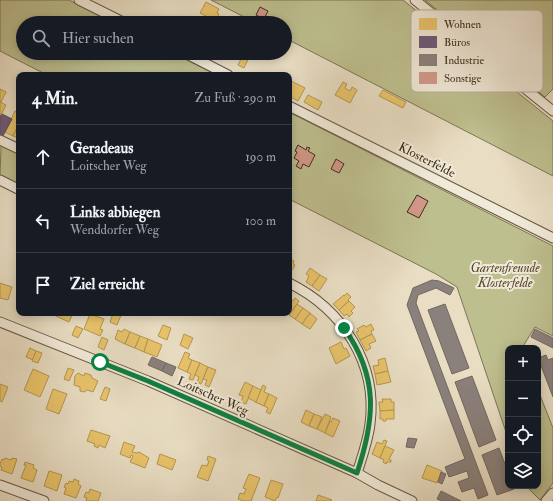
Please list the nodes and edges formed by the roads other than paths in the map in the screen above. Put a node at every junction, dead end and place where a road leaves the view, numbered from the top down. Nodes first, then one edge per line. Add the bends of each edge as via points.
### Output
1 (80, 0) edge
2 (415, 0) edge
3 (427, 10) edge
4 (111, 16) edge
5 (199, 60) edge
6 (222, 72) edge
7 (529, 92) edge
8 (292, 108) edge
9 (553, 111) edge
10 (0, 140) edge
11 (16, 148) edge
12 (0, 180) edge
13 (16, 188) edge
14 (553, 238) edge
15 (292, 285) edge
16 (0, 322) edge
17 (357, 473) junction
18 (0, 484) edge
19 (553, 492) edge
20 (44, 501) edge
21 (412, 501) edge
22 (546, 501) edge

1 - 4 street
2 - 3 street
5 - 6 street
7 - 9 street
8 - 14 street, Klosterfelde
10 - 11 street
12 - 13 street
15 - 17 street via 318,301 339,321 355,345 364,367 370,396 371,419
16 - 17 street, Loitscher Weg via 148,381
17 - 21 street, Loitscher Weg
18 - 20 street
19 - 22 street

